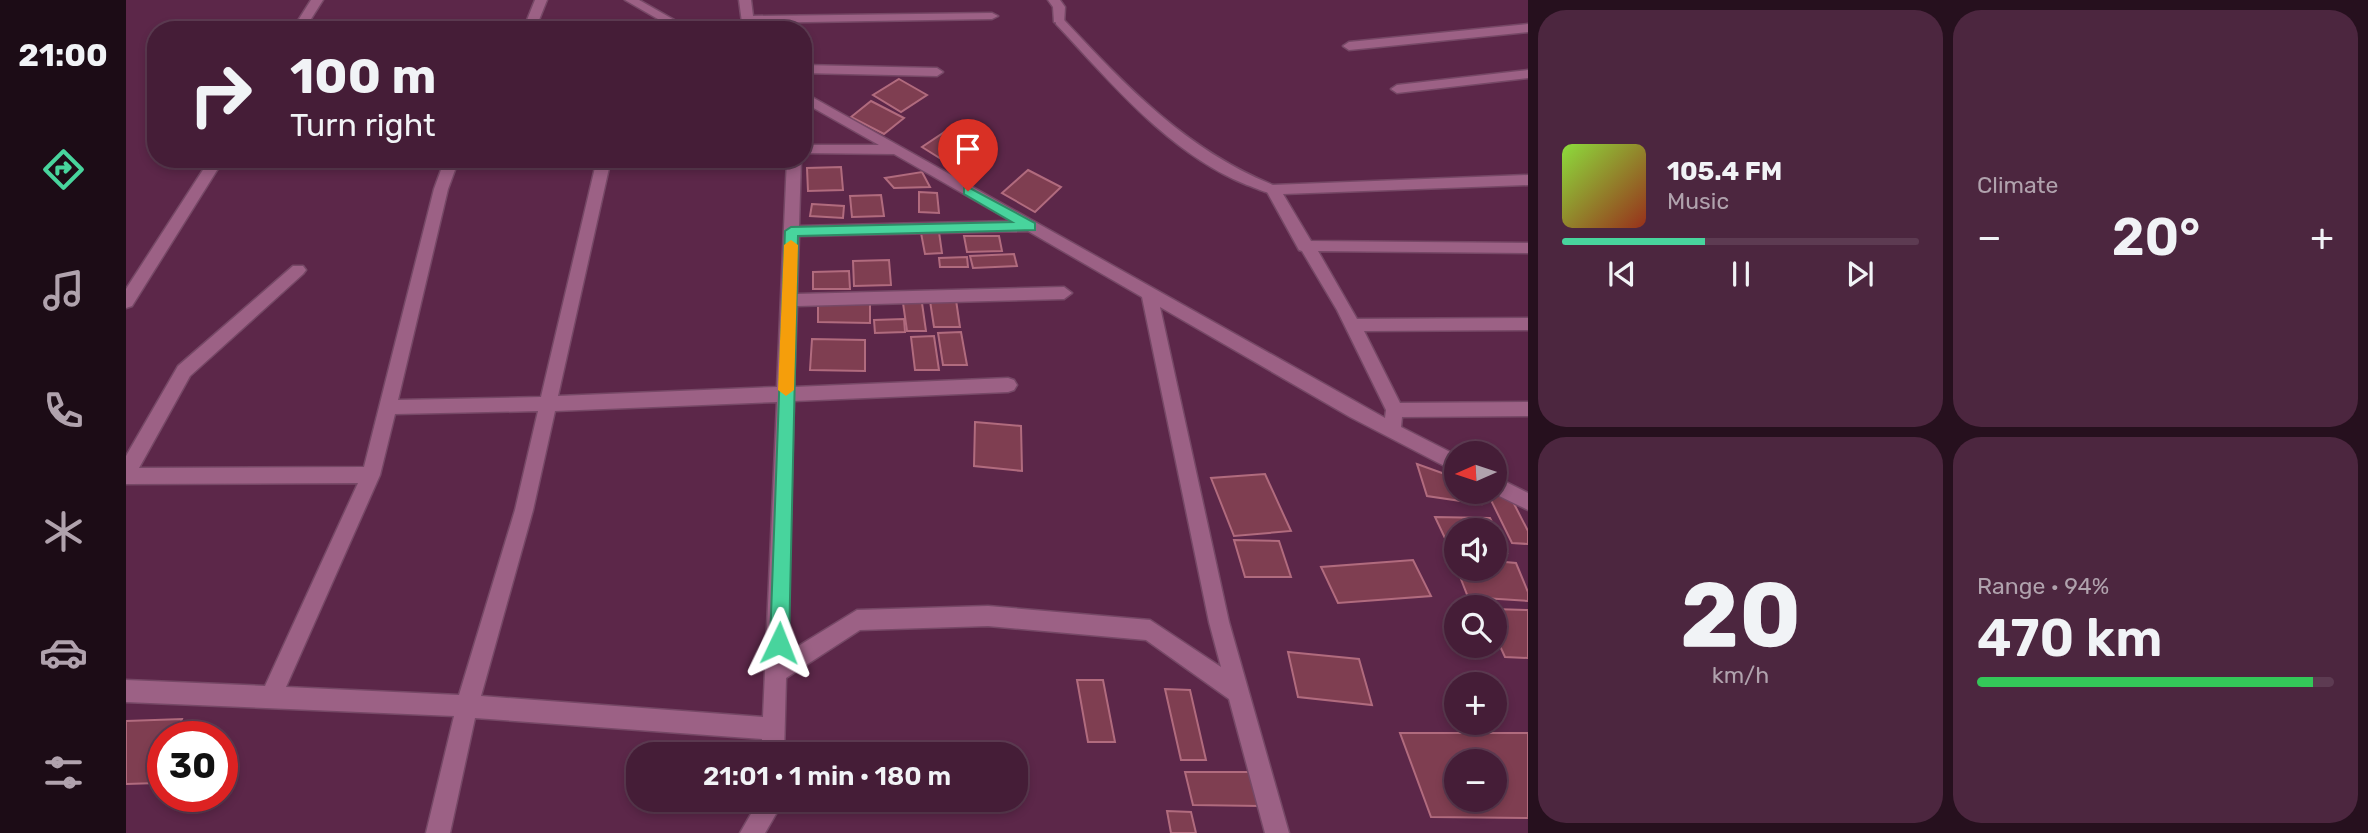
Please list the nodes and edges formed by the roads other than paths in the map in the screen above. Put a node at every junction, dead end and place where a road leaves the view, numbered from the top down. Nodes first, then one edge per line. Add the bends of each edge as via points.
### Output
1 (317, 0) edge
2 (541, 0) edge
3 (631, 0) edge
4 (745, 0) edge
5 (1054, 0) edge
6 (992, 16) dead end
7 (304, 21) edge
8 (533, 21) edge
9 (668, 21) edge
10 (748, 21) edge
11 (1060, 22) joint
12 (812, 23) edge
13 (1528, 28) edge
14 (1349, 46) dead end
15 (812, 69) edge
16 (937, 72) dead end
17 (1528, 74) edge
18 (1397, 89) dead end
19 (812, 101) edge
20 (812, 149) edge
21 (897, 150) junction
22 (211, 168) edge
23 (449, 168) edge
24 (602, 168) edge
25 (794, 168) edge
26 (1528, 180) edge
27 (1273, 190) junction
28 (1030, 226) junction
29 (791, 231) junction
30 (1304, 246) junction
31 (1528, 248) edge
32 (298, 270) dead end
33 (1064, 293) dead end
34 (1149, 294) junction
35 (788, 300) junction
36 (126, 303) edge
37 (1528, 324) edge
38 (1353, 325) junction
39 (1008, 385) dead end
40 (786, 394) junction
41 (549, 404) junction
42 (386, 407) junction
43 (1528, 408) edge
44 (1395, 410) junction
45 (1391, 430) junction
46 (1444, 458) edge
47 (126, 475) edge
48 (371, 475) junction
49 (1507, 491) edge
50 (1528, 502) edge
51 (779, 670) junction
52 (126, 691) edge
53 (1239, 693) junction
54 (271, 697) junction
55 (467, 706) junction
56 (774, 729) junction
57 (773, 742) edge
58 (765, 812) edge
59 (438, 833) edge
60 (752, 833) edge
61 (1277, 833) edge

1 - 7 street
2 - 8 street
3 - 9 street
4 - 10 street
5 - 11 street
6 - 12 street
11 - 27 lane via 1161,121 1204,156 1244,180
13 - 14 street
15 - 16 street
17 - 18 street
19 - 21 street
20 - 21 street
21 - 28 street
22 - 36 street
23 - 42 street
24 - 41 street
25 - 29 street
26 - 27 street
27 - 30 street
28 - 29 street
28 - 34 street
29 - 35 street
30 - 31 street
30 - 38 street
32 - 47 street via 184,371
33 - 35 street
34 - 45 street
34 - 53 street via 1219,622
35 - 40 street
37 - 38 street
38 - 44 street
39 - 40 street
40 - 41 street
40 - 51 street
41 - 42 street
41 - 55 street via 524,510
42 - 48 street
43 - 44 street
44 - 45 street
45 - 46 street
47 - 48 street
48 - 54 street
49 - 50 street
51 - 53 street via 857,620 988,616 1150,630
51 - 56 street
52 - 54 street
53 - 61 street
54 - 55 street
55 - 56 street
55 - 59 street
56 - 57 street
58 - 60 street

